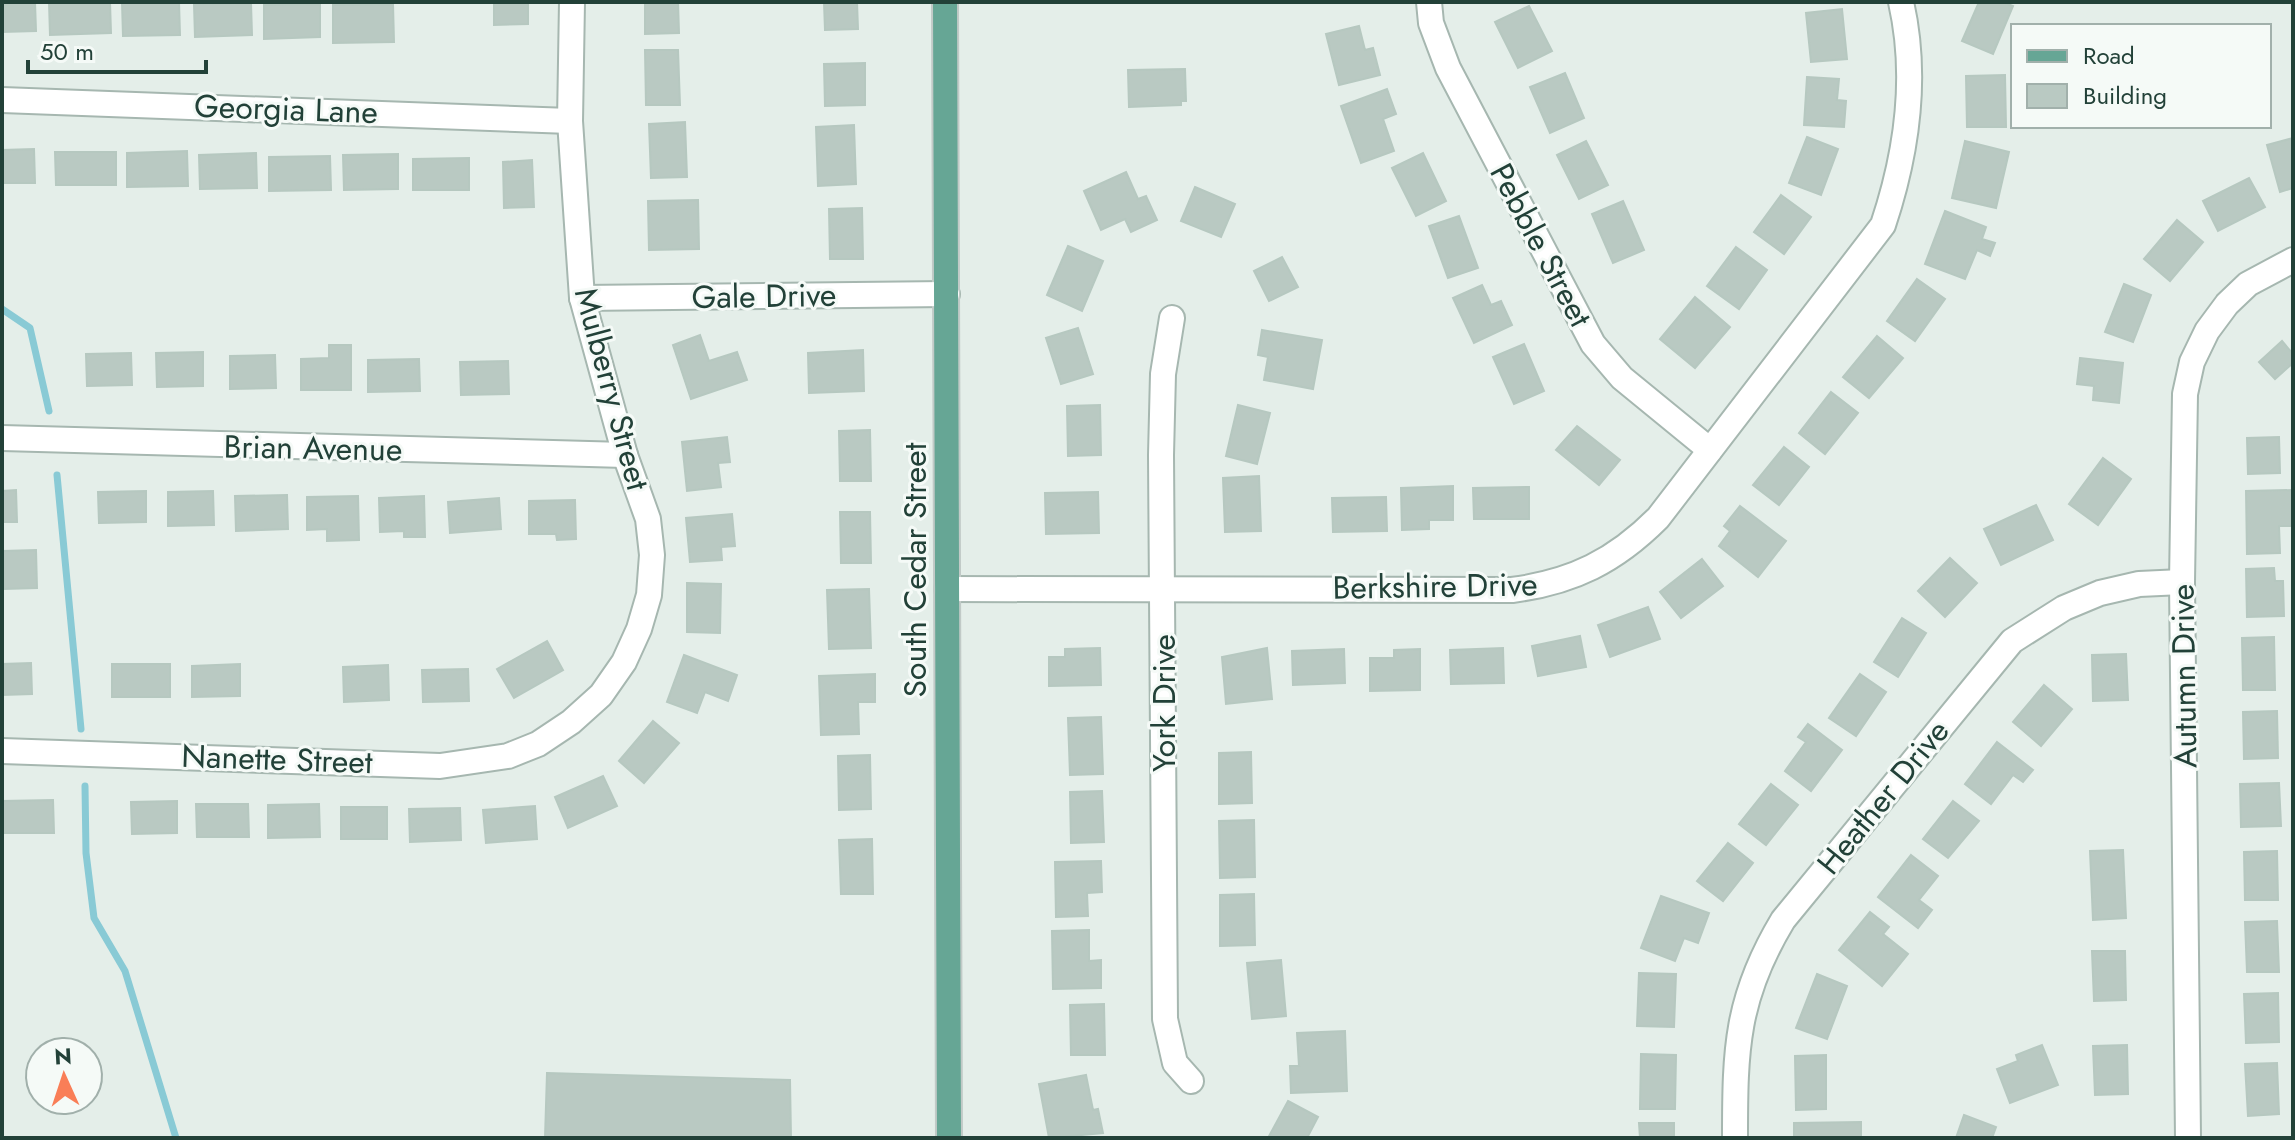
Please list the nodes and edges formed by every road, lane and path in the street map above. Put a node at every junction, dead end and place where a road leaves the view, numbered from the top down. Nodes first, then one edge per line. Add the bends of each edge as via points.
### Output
1 (572, 2) edge
2 (945, 2) edge
3 (1429, 2) edge
4 (1901, 2) edge
5 (2, 100) edge
6 (570, 121) junction
7 (2293, 260) edge
8 (947, 294) junction
9 (582, 298) junction
10 (1172, 318) dead end
11 (2, 438) edge
12 (1710, 450) junction
13 (625, 455) junction
14 (2182, 582) junction
15 (947, 589) junction
16 (1163, 590) junction
17 (547, 738) joint
18 (2, 751) edge
19 (1191, 1081) dead end
20 (949, 1138) edge
21 (1735, 1138) edge
22 (2188, 1138) edge

1 - 6 street, Mulberry Street
2 - 8 main road, South Cedar Street
3 - 12 street, Pebble Street via 1448,68 1593,344 1622,378
4 - 12 street, Berkshire Drive via 1909,56 1906,138 1883,225
5 - 6 street, Georgia Lane
6 - 9 street, Mulberry Street
7 - 14 street, Autumn Drive via 2248,284 2227,304 2192,362 2185,394
8 - 9 street, Gale Drive
8 - 15 main road, South Cedar Street
9 - 13 street, Mulberry Street
10 - 16 street, York Drive via 1163,374
11 - 13 street, Brian Avenue
12 - 16 street, Berkshire Drive via 1632,545 1578,576 1546,586
13 - 17 street, Mulberry Street via 648,519 649,595 624,662 601,695
14 - 21 street, Heather Drive via 2100,593 2064,608 2012,641 1783,920 1762,954 1739,1027
14 - 22 street, Autumn Drive
15 - 16 street, Berkshire Drive
15 - 20 main road, South Cedar Street
16 - 19 street, York Drive via 1165,1019 1175,1063
17 - 18 street, Nanette Street via 508,756 440,766

